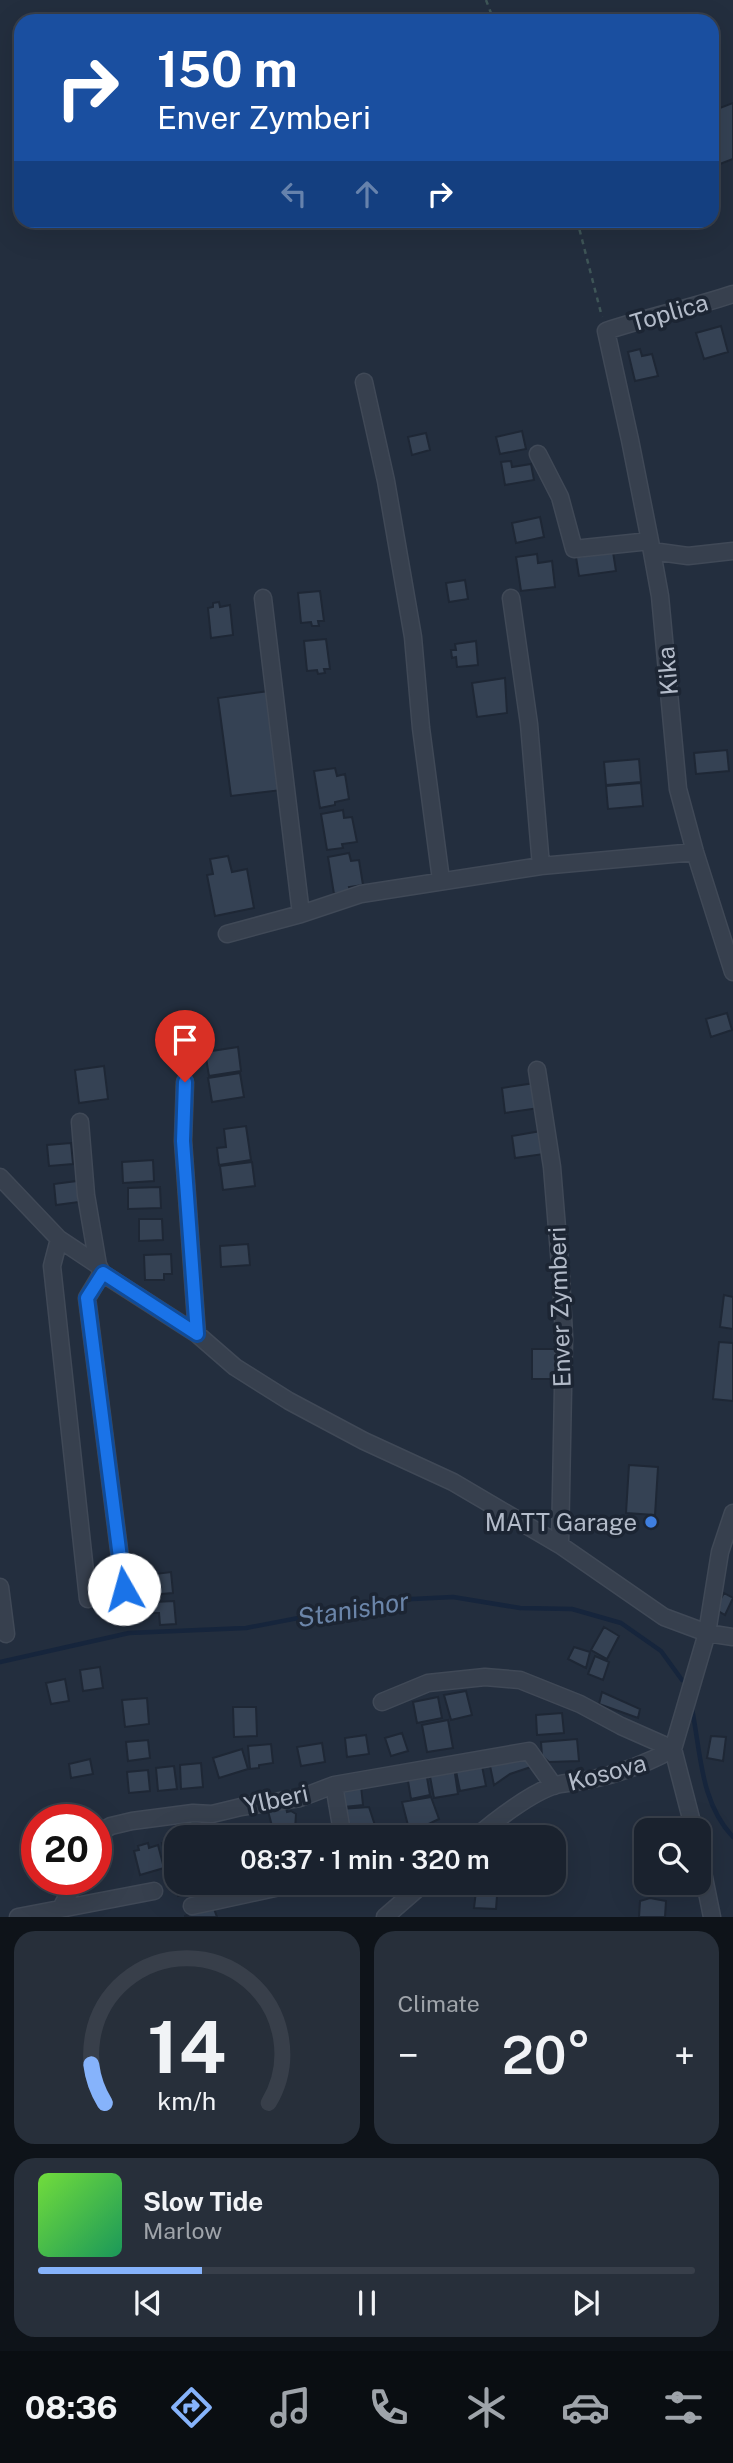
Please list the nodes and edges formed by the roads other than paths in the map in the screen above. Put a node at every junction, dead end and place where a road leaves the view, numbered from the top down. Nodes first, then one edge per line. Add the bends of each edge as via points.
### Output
1 (733, 294) edge
2 (606, 331) joint
3 (364, 382) dead end
4 (538, 454) dead end
5 (651, 546) junction
6 (733, 551) edge
7 (264, 598) dead end
8 (511, 598) dead end
9 (695, 852) junction
10 (541, 866) junction
11 (441, 880) junction
12 (301, 914) junction
13 (227, 934) dead end
14 (733, 972) edge
15 (537, 1070) dead end
16 (185, 1082) dead end
17 (80, 1122) dead end
18 (3, 1186) edge
19 (59, 1239) junction
20 (100, 1269) junction
21 (197, 1334) junction
22 (733, 1513) edge
23 (560, 1545) junction
24 (0, 1587) edge
25 (124, 1589) dead end
26 (88, 1599) dead end
27 (706, 1633) junction
28 (6, 1634) dead end
29 (733, 1637) edge
30 (382, 1702) dead end
31 (673, 1749) junction
32 (334, 1785) junction
33 (555, 1786) junction
34 (691, 1818) edge
35 (341, 1825) edge
36 (489, 1825) edge
37 (112, 1826) edge
38 (154, 1891) dead end
39 (68, 1895) edge
40 (243, 1895) edge
41 (410, 1895) edge
42 (708, 1895) edge
43 (192, 1906) dead end
44 (61, 1908) junction
45 (18, 1917) edge
46 (385, 1917) edge
47 (712, 1917) edge

1 - 2 street, Toplica
2 - 5 street, Kika
3 - 11 street via 413,637
4 - 5 street via 560,497 574,549
5 - 6 street via 688,556
5 - 9 street, Kika via 678,789
7 - 12 street
8 - 10 street via 529,724
9 - 10 street
9 - 14 street, Kika
10 - 11 street
11 - 12 street via 361,894
12 - 13 street
15 - 23 street, Enver Zymberi via 552,1167 564,1337
16 - 21 street via 183,1141
17 - 20 street via 86,1195
18 - 19 street
19 - 20 street
19 - 26 street via 52,1266
20 - 21 street
20 - 25 street via 87,1298
21 - 23 street via 235,1367 289,1401 453,1482
22 - 27 street, Kosova via 720,1552
23 - 27 street via 664,1616
24 - 28 street
27 - 29 street
27 - 31 street, Kosova
30 - 31 street via 428,1683 485,1677 520,1680
31 - 33 street, Kosova via 625,1770
31 - 34 street
32 - 33 street, Ylberi via 529,1751
32 - 35 street, Ylberi
32 - 37 street, Ylberi via 300,1798
33 - 36 street, Kosova
38 - 44 street
39 - 44 street
40 - 43 street
41 - 46 street
42 - 47 street
44 - 45 street

